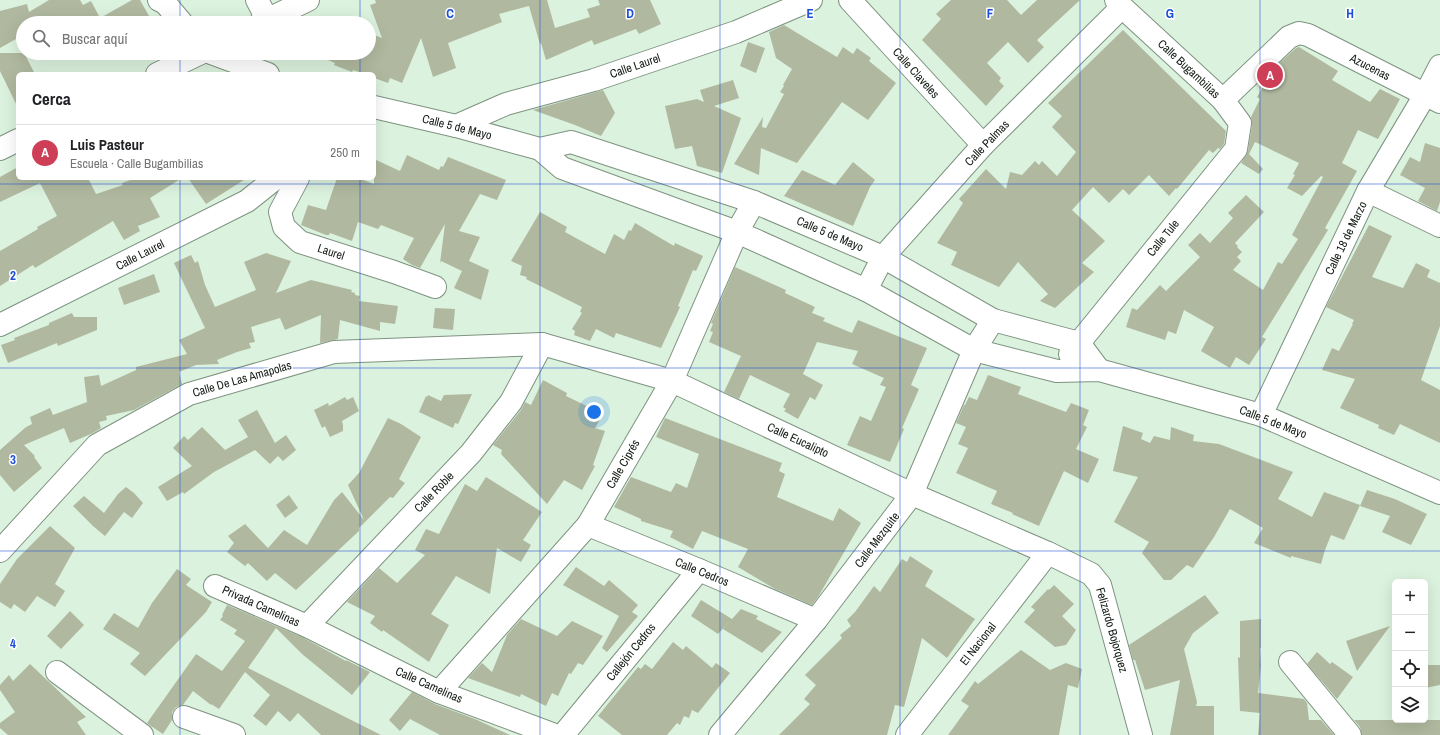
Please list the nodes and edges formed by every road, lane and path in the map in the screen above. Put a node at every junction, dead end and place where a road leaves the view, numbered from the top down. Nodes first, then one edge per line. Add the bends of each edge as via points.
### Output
1 (159, 0) edge
2 (257, 0) edge
3 (308, 0) edge
4 (811, 0) edge
5 (850, 0) edge
6 (1119, 4) edge
7 (176, 16) edge
8 (262, 16) edge
9 (274, 16) edge
10 (1299, 33) joint
11 (186, 60) edge
12 (230, 60) edge
13 (1440, 66) edge
14 (161, 72) edge
15 (263, 72) edge
16 (1432, 99) edge
17 (1223, 100) junction
18 (376, 107) edge
19 (456, 126) junction
20 (16, 141) edge
21 (982, 145) junction
22 (540, 148) junction
23 (0, 149) edge
24 (273, 180) edge
25 (297, 180) edge
26 (1368, 191) junction
27 (754, 202) junction
28 (1440, 226) edge
29 (737, 232) junction
30 (883, 257) junction
31 (435, 286) dead end
32 (866, 290) junction
33 (994, 320) junction
34 (0, 325) edge
35 (1079, 343) junction
36 (542, 344) junction
37 (974, 350) junction
38 (1099, 370) junction
39 (1057, 371) junction
40 (672, 381) junction
41 (1262, 415) junction
42 (1440, 493) edge
43 (912, 494) junction
44 (588, 525) junction
45 (0, 552) edge
46 (1048, 553) junction
47 (699, 570) junction
48 (215, 586) dead end
49 (816, 620) junction
50 (307, 626) junction
51 (1290, 662) dead end
52 (57, 672) dead end
53 (439, 692) junction
54 (184, 717) dead end
55 (142, 735) edge
56 (234, 735) edge
57 (555, 735) edge
58 (563, 735) edge
59 (720, 735) edge
60 (907, 735) edge
61 (1141, 735) edge
62 (1350, 735) edge

1 - 7 street via 165,2
2 - 8 street
3 - 9 street
4 - 19 street, Calle Laurel via 736,32 594,80 506,104
5 - 21 street, Calle Claveles
6 - 17 street, Calle Bugambilias
6 - 21 street, Calle Palmas
10 - 16 street, Azucenas
10 - 17 street, Calle Bugambilias via 1289,37
11 - 14 street
12 - 15 street
13 - 16 street, Calle 18 de Marzo
16 - 26 street, Calle 18 de Marzo
17 - 35 street, Calle Tule via 1240,123 1236,148
18 - 19 street, Calle 5 de Mayo
19 - 22 street, Calle 5 de Mayo
20 - 23 street
21 - 30 street, Calle Palmas
22 - 27 street, Calle 5 de Mayo via 571,142
22 - 29 street, Calle 5 de Mayo via 562,168
24 - 34 street, Calle Laurel via 247,201
25 - 31 street, Laurel via 280,212 284,227 300,242
26 - 28 street
26 - 41 street, Calle 18 de Marzo
27 - 29 street, Calle Ciprés
27 - 30 street, Calle 5 de Mayo
29 - 32 street, Calle 5 de Mayo
29 - 40 street, Calle Ciprés
30 - 32 street, Calle Palmas
30 - 33 street, Calle 5 de Mayo
32 - 37 street, Calle 5 de Mayo
33 - 35 street, Calle 5 de Mayo
33 - 37 street, Calle Mezquite
35 - 38 street
35 - 39 street, Calle Tule
36 - 40 street, Calle Eucalipto
36 - 45 street, Calle De Las Amapolas via 334,352 189,394 97,445
36 - 50 street, Calle Roble via 511,402 472,453
37 - 39 street, Calle 5 de Mayo
37 - 43 street, Calle Mezquite
38 - 39 street, Calle 5 de Mayo
38 - 41 street, Calle 5 de Mayo
40 - 43 street, Calle Eucalipto
40 - 44 street, Calle Ciprés
41 - 42 street, Calle 5 de Mayo
43 - 46 street, Calle Eucalipto
43 - 49 street, Calle Mezquite
44 - 47 street, Calle Cedros
44 - 53 street, Calle Ciprés
46 - 60 street, El Nacional
46 - 61 street, Felizardo Bojorquez via 1091,574 1100,585
47 - 49 street, Calle Cedros
47 - 58 street, Callejón Cedros
48 - 50 street, Privada Camelinas
49 - 59 street, Calle Mezquite
50 - 53 street, Calle Camelinas
51 - 62 street
52 - 55 street
53 - 57 street, Calle Camelinas
54 - 56 street

